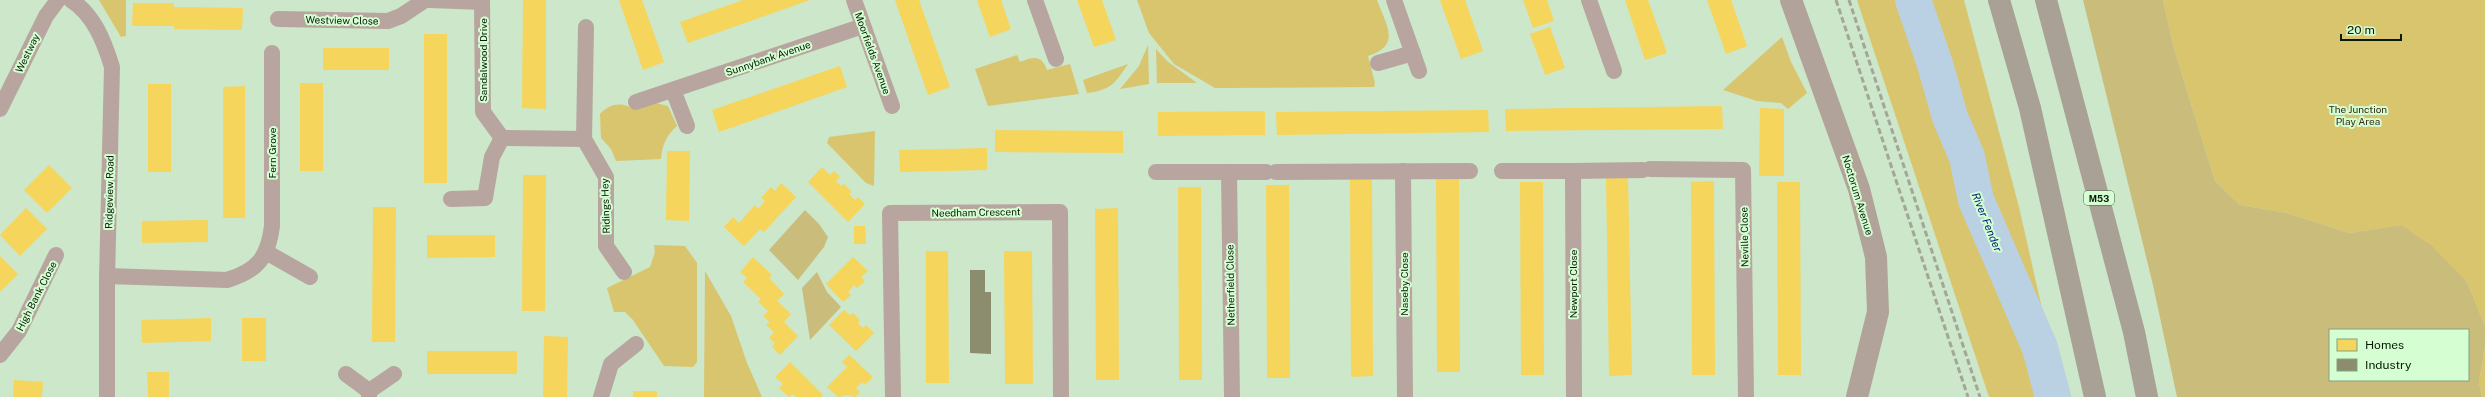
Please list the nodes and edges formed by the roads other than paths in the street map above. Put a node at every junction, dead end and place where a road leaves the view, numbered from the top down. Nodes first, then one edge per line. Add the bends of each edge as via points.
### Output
1 (58, 0) edge
2 (71, 0) edge
3 (425, 0) edge
4 (430, 0) edge
5 (854, 0) edge
6 (1035, 0) edge
7 (1394, 0) edge
8 (1589, 0) edge
9 (1791, 0) edge
10 (1999, 0) edge
11 (2046, 0) edge
12 (482, 1) edge
13 (278, 18) dead end
14 (863, 26) junction
15 (586, 27) dead end
16 (272, 53) dead end
17 (1413, 53) junction
18 (1056, 59) dead end
19 (1378, 64) dead end
20 (1419, 71) dead end
21 (1614, 71) dead end
22 (673, 90) junction
23 (636, 102) dead end
24 (892, 106) dead end
25 (0, 109) edge
26 (687, 126) dead end
27 (502, 138) junction
28 (584, 139) junction
29 (1403, 171) junction
30 (1470, 171) dead end
31 (1502, 171) dead end
32 (1573, 171) junction
33 (1156, 172) dead end
34 (1229, 172) junction
35 (451, 199) dead end
36 (266, 252) junction
37 (56, 255) dead end
38 (624, 272) dead end
39 (107, 276) junction
40 (310, 277) dead end
41 (636, 344) dead end
42 (0, 355) edge
43 (346, 374) dead end
44 (394, 374) dead end
45 (369, 394) edge
46 (107, 397) edge
47 (601, 397) edge
48 (894, 397) edge
49 (1061, 397) edge
50 (1232, 397) edge
51 (1405, 397) edge
52 (1574, 397) edge
53 (1746, 397) edge
54 (1857, 397) edge
55 (2095, 397) edge
56 (2147, 397) edge

1 - 25 street, Westway via 46,16
2 - 39 street, Ridgeview Road via 80,6 103,38 112,67
3 - 13 street, Westview Close via 401,16 388,21
4 - 12 street
5 - 14 street, Moorfields Avenue
6 - 18 street
7 - 17 street
8 - 21 street
9 - 54 street, Noctorum Avenue via 1859,190 1876,257 1878,312
10 - 55 highway via 2030,108
11 - 56 highway, M53 via 2134,332
12 - 27 street, Sandalwood Drive via 483,112
14 - 22 street, Sunnybank Avenue
14 - 24 street, Moorfields Avenue
15 - 28 street
16 - 36 street, Fern Grove via 272,226
17 - 19 street
17 - 20 street
22 - 23 street, Sunnybank Avenue
22 - 26 street
27 - 28 street
27 - 35 street via 492,157 485,198
28 - 38 street, Ridings Hey via 606,177 606,246
29 - 30 street
29 - 34 street
29 - 51 street, Naseby Close
31 - 32 street
32 - 52 street, Newport Close
32 - 53 street, Neville Close via 1743,170
33 - 34 street
34 - 50 street, Netherfield Close
36 - 39 street, Fern Grove via 254,268 241,276 226,280
36 - 40 street
37 - 42 street, High Bank Close via 19,331
39 - 46 street, Ridgeview Road
41 - 47 street via 611,364
43 - 45 street
44 - 45 street
48 - 49 street, Needham Crescent via 890,213 1060,212

